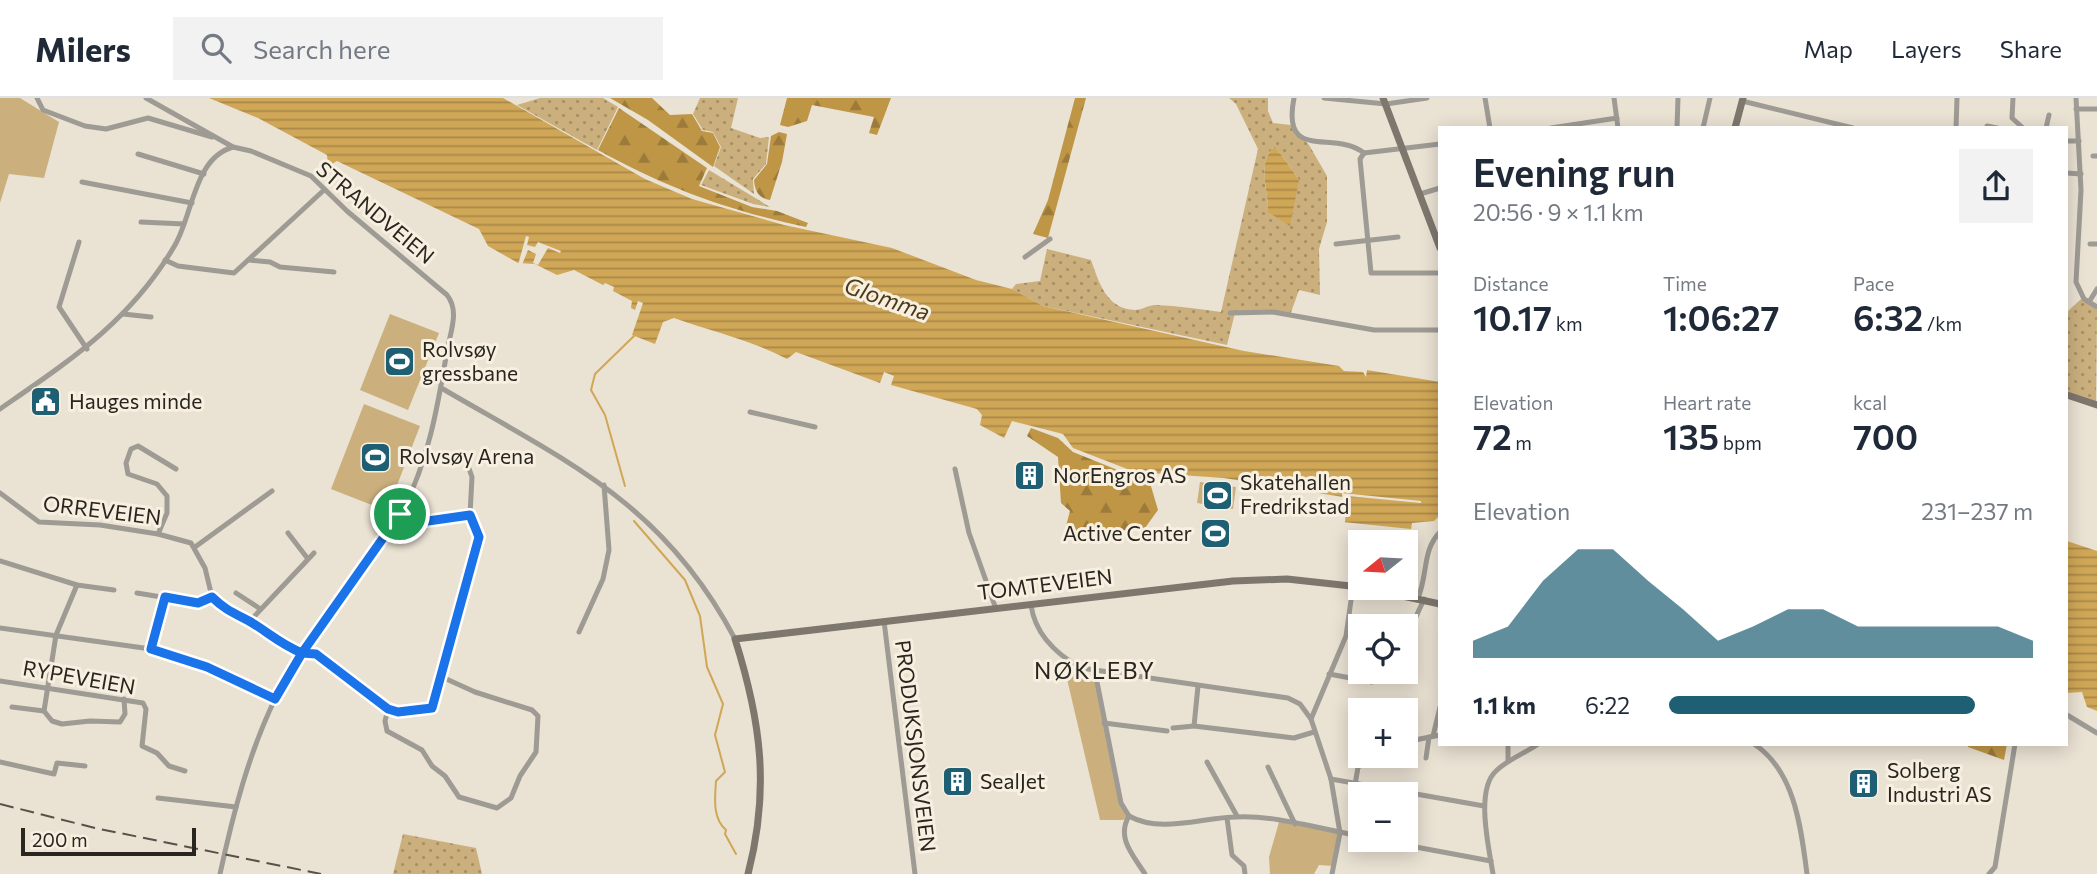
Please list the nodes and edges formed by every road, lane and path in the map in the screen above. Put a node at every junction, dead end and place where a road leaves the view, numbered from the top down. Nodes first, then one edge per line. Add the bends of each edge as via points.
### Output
1 (37, 98) edge
2 (146, 98) edge
3 (1294, 98) edge
4 (1324, 98) edge
5 (1427, 98) edge
6 (1485, 98) edge
7 (1614, 98) edge
8 (1678, 98) edge
9 (1710, 98) edge
10 (1957, 98) edge
11 (2013, 98) edge
12 (2076, 98) edge
13 (1742, 99) edge
14 (1385, 101) edge
15 (2076, 109) junction
16 (2097, 110) edge
17 (2049, 115) dead end
18 (1617, 118) junction
19 (1490, 126) edge
20 (1563, 126) edge
21 (1618, 126) edge
22 (1677, 126) edge
23 (1703, 126) edge
24 (1735, 126) edge
25 (1845, 126) edge
26 (1956, 126) edge
27 (2018, 126) edge
28 (2046, 126) edge
29 (218, 138) junction
30 (2068, 141) edge
31 (2079, 141) junction
32 (1438, 144) edge
33 (233, 147) junction
34 (1403, 149) junction
35 (1364, 152) junction
36 (138, 154) dead end
37 (2068, 173) edge
38 (204, 174) junction
39 (2081, 174) junction
40 (82, 182) dead end
41 (1438, 189) edge
42 (324, 190) junction
43 (1420, 194) junction
44 (192, 203) junction
45 (141, 222) dead end
46 (184, 224) junction
47 (1438, 235) edge
48 (1398, 237) dead end
49 (1050, 239) dead end
50 (2077, 239) junction
51 (2068, 240) edge
52 (1367, 241) junction
53 (79, 243) dead end
54 (1336, 244) dead end
55 (1025, 257) dead end
56 (165, 260) junction
57 (249, 260) junction
58 (334, 272) dead end
59 (1438, 273) edge
60 (2097, 289) edge
61 (2089, 302) junction
62 (2097, 307) edge
63 (1230, 313) dead end
64 (123, 314) junction
65 (152, 317) dead end
66 (1438, 330) edge
67 (87, 349) junction
68 (443, 389) junction
69 (2068, 395) edge
70 (2097, 405) edge
71 (0, 410) edge
72 (750, 412) dead end
73 (815, 427) dead end
74 (467, 463) dead end
75 (176, 469) dead end
76 (955, 469) dead end
77 (604, 485) junction
78 (272, 491) dead end
79 (0, 493) edge
80 (400, 514) junction
81 (470, 515) junction
82 (288, 533) dead end
83 (159, 534) junction
84 (1438, 535) edge
85 (195, 547) junction
86 (314, 553) dead end
87 (308, 559) junction
88 (0, 561) edge
89 (77, 584) junction
90 (1348, 586) edge
91 (114, 590) dead end
92 (136, 593) dead end
93 (236, 593) dead end
94 (165, 597) junction
95 (212, 597) junction
96 (1418, 597) edge
97 (1421, 598) junction
98 (1354, 600) edge
99 (1438, 603) edge
100 (1031, 605) junction
101 (259, 608) junction
102 (996, 609) junction
103 (1415, 614) edge
104 (884, 621) junction
105 (249, 622) junction
106 (0, 628) edge
107 (579, 632) dead end
108 (56, 635) junction
109 (735, 639) junction
110 (151, 649) junction
111 (302, 653) junction
112 (1095, 672) junction
113 (1329, 674) junction
114 (442, 677) junction
115 (1348, 678) edge
116 (0, 681) edge
117 (1198, 686) junction
118 (45, 687) junction
119 (124, 699) junction
120 (275, 699) junction
121 (12, 707) dead end
122 (388, 709) junction
123 (44, 711) junction
124 (1438, 716) edge
125 (2068, 716) edge
126 (1311, 719) junction
127 (1104, 723) junction
128 (1194, 726) junction
129 (1314, 732) junction
130 (2097, 733) edge
131 (1434, 736) edge
132 (1508, 746) edge
133 (1534, 746) edge
134 (1757, 746) edge
135 (2015, 746) edge
136 (1426, 758) dead end
137 (1508, 760) junction
138 (0, 762) edge
139 (1207, 762) dead end
140 (85, 766) dead end
141 (1268, 767) dead end
142 (185, 771) dead end
143 (1331, 779) junction
144 (1348, 783) edge
145 (1418, 795) edge
146 (158, 798) dead end
147 (1484, 806) junction
148 (236, 807) junction
149 (1129, 816) junction
150 (1237, 816) junction
151 (1227, 818) junction
152 (1296, 824) junction
153 (1340, 833) junction
154 (1348, 834) edge
155 (1418, 847) edge
156 (1491, 861) junction
157 (220, 874) edge
158 (748, 874) edge
159 (915, 874) edge
160 (1145, 874) edge
161 (1245, 874) edge
162 (1332, 874) edge
163 (1493, 874) edge
164 (1807, 874) edge
165 (1989, 874) edge

1 - 29 street via 43,110 85,127 106,129 148,118
2 - 29 street
3 - 35 street via 1292,120 1303,140 1355,145
4 - 14 street
5 - 14 street
6 - 19 street
7 - 18 street
8 - 22 street
9 - 23 street
10 - 26 street
11 - 27 street via 2012,118
12 - 15 street
13 - 24 street
13 - 25 street
14 - 34 street
15 - 16 street
15 - 31 street
17 - 28 street
18 - 20 street
18 - 21 street
29 - 33 street, STRANDVEIEN
30 - 31 street
31 - 39 street
32 - 34 street
33 - 38 street via 217,154
33 - 42 street, STRANDVEIEN via 301,170
34 - 35 street
34 - 43 street
35 - 52 street via 1360,159
36 - 38 street
37 - 39 street
38 - 44 street
39 - 50 street
40 - 44 street
41 - 43 street
42 - 57 street
42 - 68 street, STRANDVEIEN via 451,299 453,322
43 - 47 street
44 - 46 street
45 - 46 street
46 - 56 street
48 - 52 street
49 - 55 street
50 - 51 street
50 - 61 street via 2076,282
52 - 54 street
52 - 59 street via 1371,273
53 - 67 street via 59,307
56 - 57 street via 227,274 239,271
56 - 64 street
57 - 58 street
60 - 61 street
61 - 62 street
63 - 66 street via 1273,312 1374,330
64 - 65 street
64 - 67 street
67 - 71 street
68 - 77 street
68 - 80 street via 419,470
69 - 70 street
72 - 73 street
74 - 81 street via 472,477
75 - 83 street via 138,446 131,449 126,463 128,474 157,484 167,496 167,513
76 - 102 street via 969,533
77 - 107 street via 609,550 603,579
77 - 109 street via 679,553 709,592
78 - 85 street
79 - 83 street, ORREVEIEN via 38,522
80 - 81 street via 428,521
80 - 111 street
81 - 114 street via 479,537
82 - 87 street
83 - 85 street, ORREVEIEN
84 - 97 street via 1430,545
85 - 95 street
86 - 87 street
87 - 101 street
88 - 89 street
89 - 91 street
89 - 108 street
90 - 100 street, TOMTEVEIEN via 1266,579
92 - 94 street
93 - 101 street
94 - 95 street via 198,603
94 - 110 street
95 - 105 street
96 - 97 street
97 - 99 street
97 - 103 street
98 - 113 street via 1346,636
100 - 102 street, TOMTEVEIEN
100 - 112 street via 1035,622 1052,647
101 - 105 street
102 - 104 street, TOMTEVEIEN
104 - 109 street, TOMTEVEIEN
104 - 159 street, PRODUKSJONSVEIEN
105 - 111 street via 274,641
106 - 108 street
108 - 110 street
108 - 118 street
109 - 158 street via 756,715 763,787
110 - 120 street via 207,667
111 - 120 street
111 - 122 street via 329,661
112 - 117 street
112 - 127 street
113 - 115 street
113 - 126 street
114 - 122 street via 432,708
114 - 122 street via 538,716 536,752 511,798 501,807 459,797 422,750 387,731
116 - 118 street, RYPEVEIEN
117 - 126 street via 1288,698 1300,704
117 - 128 street
118 - 119 street, RYPEVEIEN
118 - 123 street
119 - 123 street via 125,714 120,722 62,724
119 - 142 street, RYPEVEIEN via 143,703 146,709 144,748
120 - 148 street
121 - 123 street
124 - 131 street
125 - 130 street
126 - 129 street
127 - 128 street via 1170,729
127 - 149 street via 1121,803
128 - 129 street via 1294,738
129 - 143 street
131 - 136 street
132 - 137 street
133 - 137 street
134 - 164 street via 1786,779
135 - 165 street via 1996,867
137 - 147 street via 1491,776
138 - 140 street via 54,774 57,763
139 - 150 street
141 - 152 street
143 - 144 street
143 - 153 street
145 - 147 street
146 - 148 street
147 - 156 street
148 - 157 street
149 - 151 street via 1166,823
149 - 160 street via 1124,825 1126,844
150 - 151 street
150 - 152 street
151 - 161 street via 1232,855 1244,866
152 - 153 street
153 - 154 street
153 - 162 street
155 - 156 street
156 - 163 street

